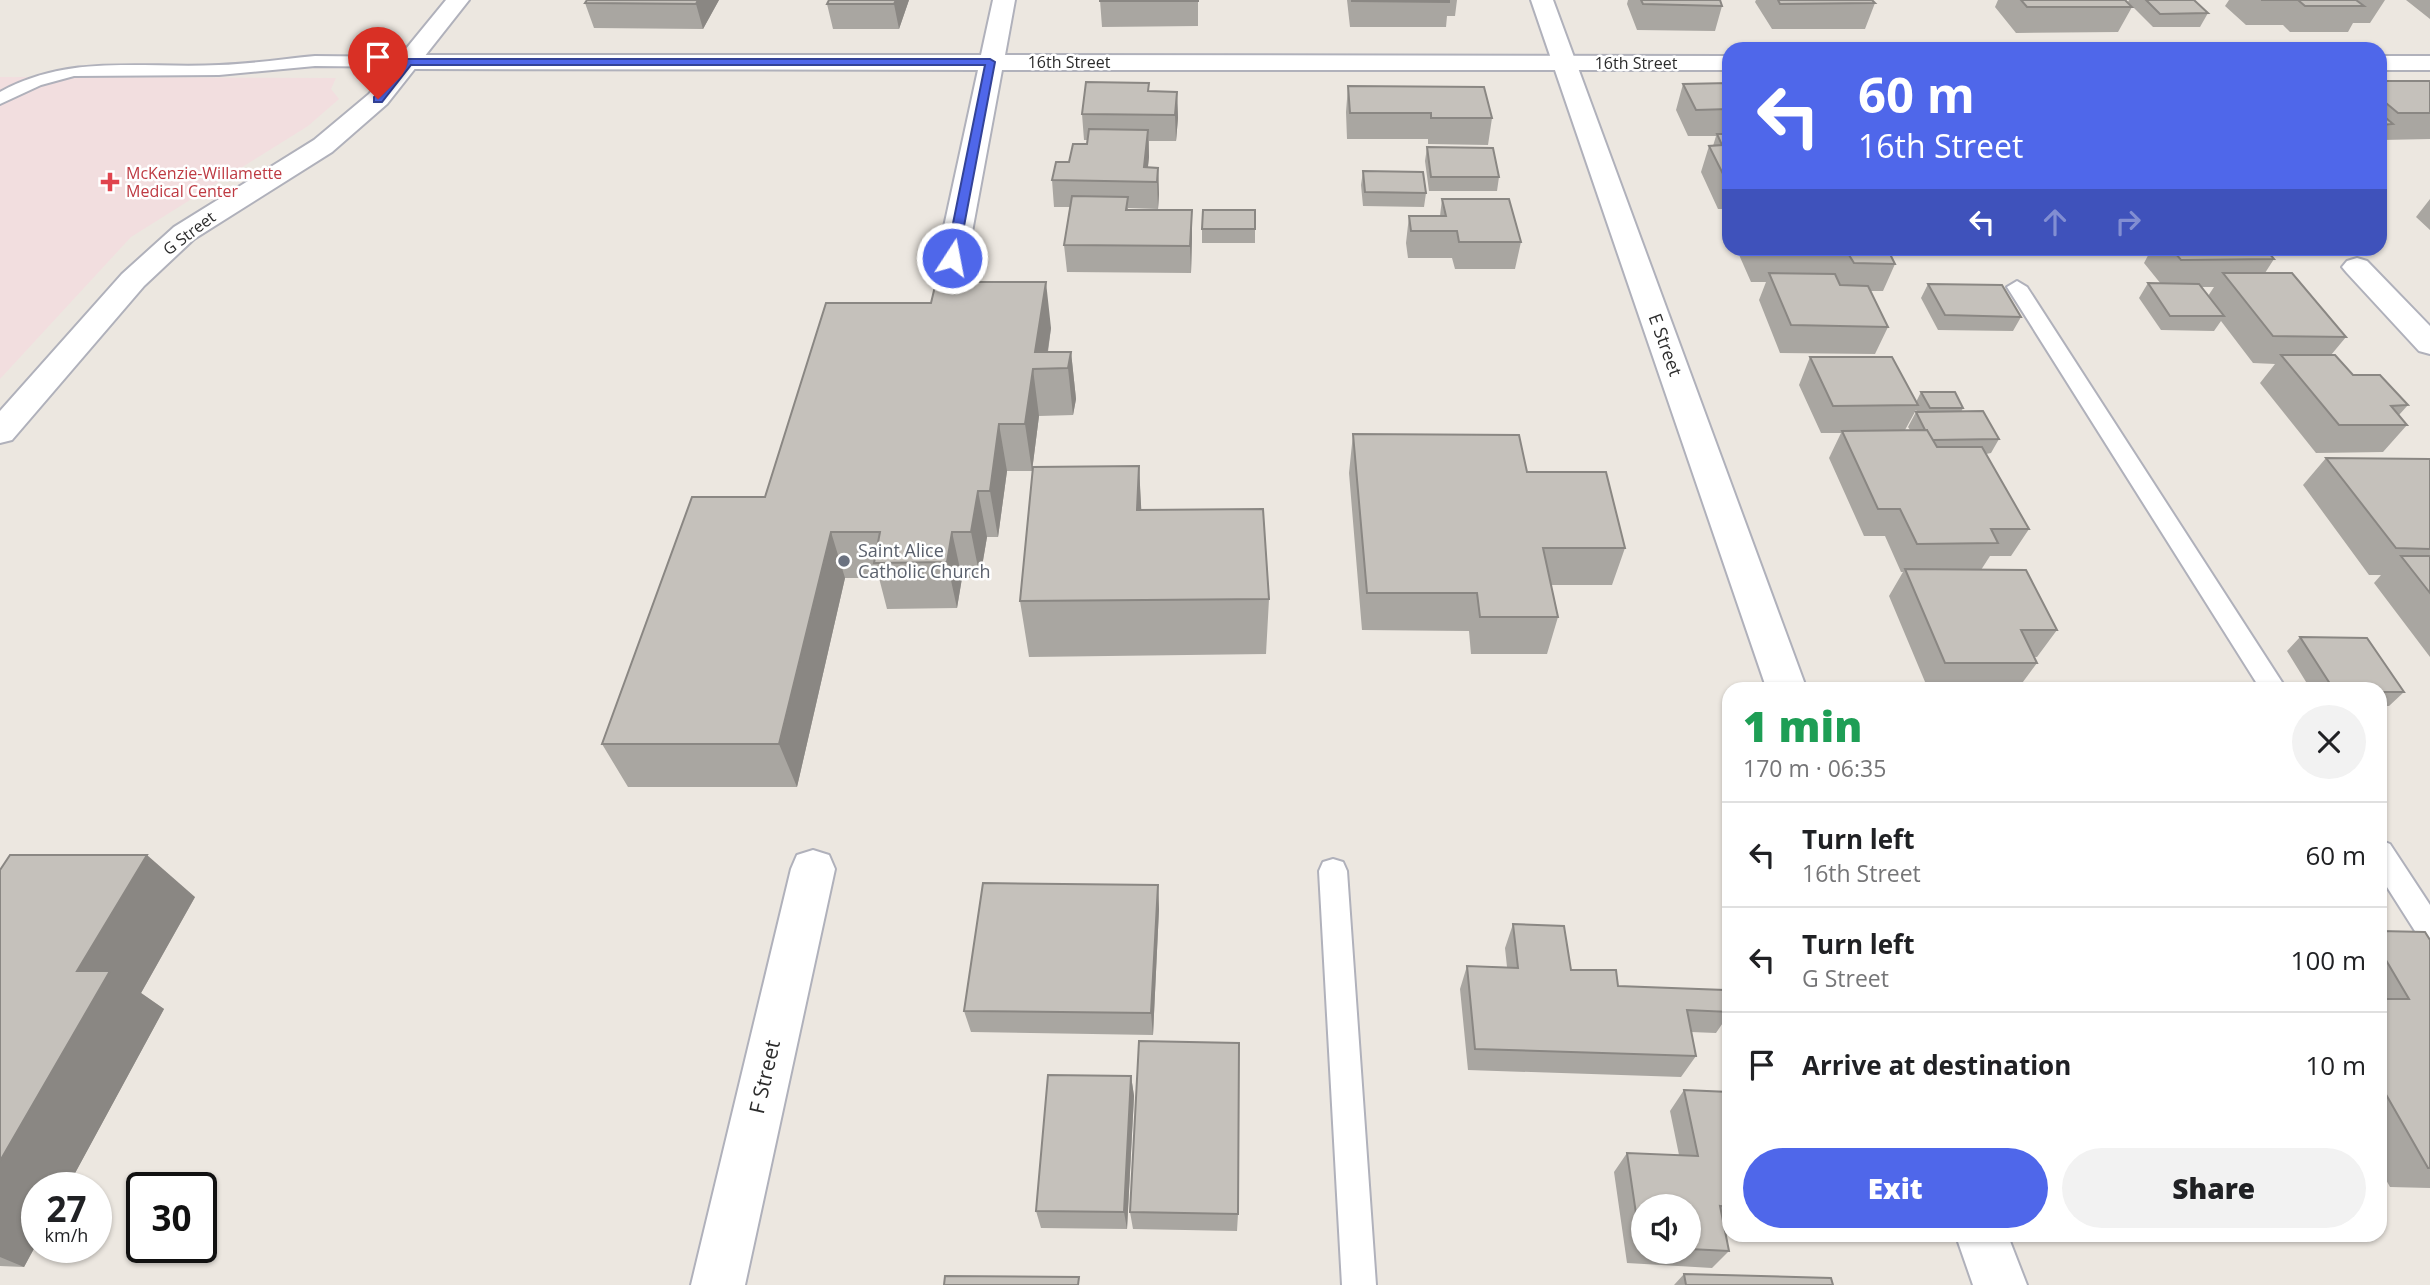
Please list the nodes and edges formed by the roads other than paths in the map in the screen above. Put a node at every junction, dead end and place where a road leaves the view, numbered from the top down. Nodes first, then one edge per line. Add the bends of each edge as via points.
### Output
1 (457, 0) edge
2 (1004, 0) edge
3 (1542, 0) edge
4 (409, 62) junction
5 (990, 62) junction
6 (1564, 63) junction
7 (1722, 63) edge
8 (2387, 63) edge
9 (2430, 63) edge
10 (0, 99) edge
11 (952, 258) dead end
12 (2357, 267) dead end
13 (2017, 288) dead end
14 (2430, 344) edge
15 (0, 432) edge
16 (1784, 682) edge
17 (2270, 682) edge
18 (2387, 863) edge
19 (813, 869) dead end
20 (1333, 870) dead end
21 (2430, 930) edge
22 (1984, 1242) edge
23 (718, 1285) edge
24 (1360, 1285) edge
25 (2000, 1285) edge

1 - 4 street, G Street
2 - 5 street
3 - 6 street, E Street
4 - 5 street, 16th Street
4 - 10 lane via 315,61 258,68 74,71 29,82
4 - 15 street, G Street via 378,99 323,146 184,233 133,280
5 - 6 street, 16th Street
5 - 11 street
6 - 7 street, 16th Street
6 - 16 street, E Street
8 - 9 street
12 - 14 street
13 - 17 lane
18 - 21 lane
19 - 23 street, F Street
20 - 24 lane
22 - 25 street

